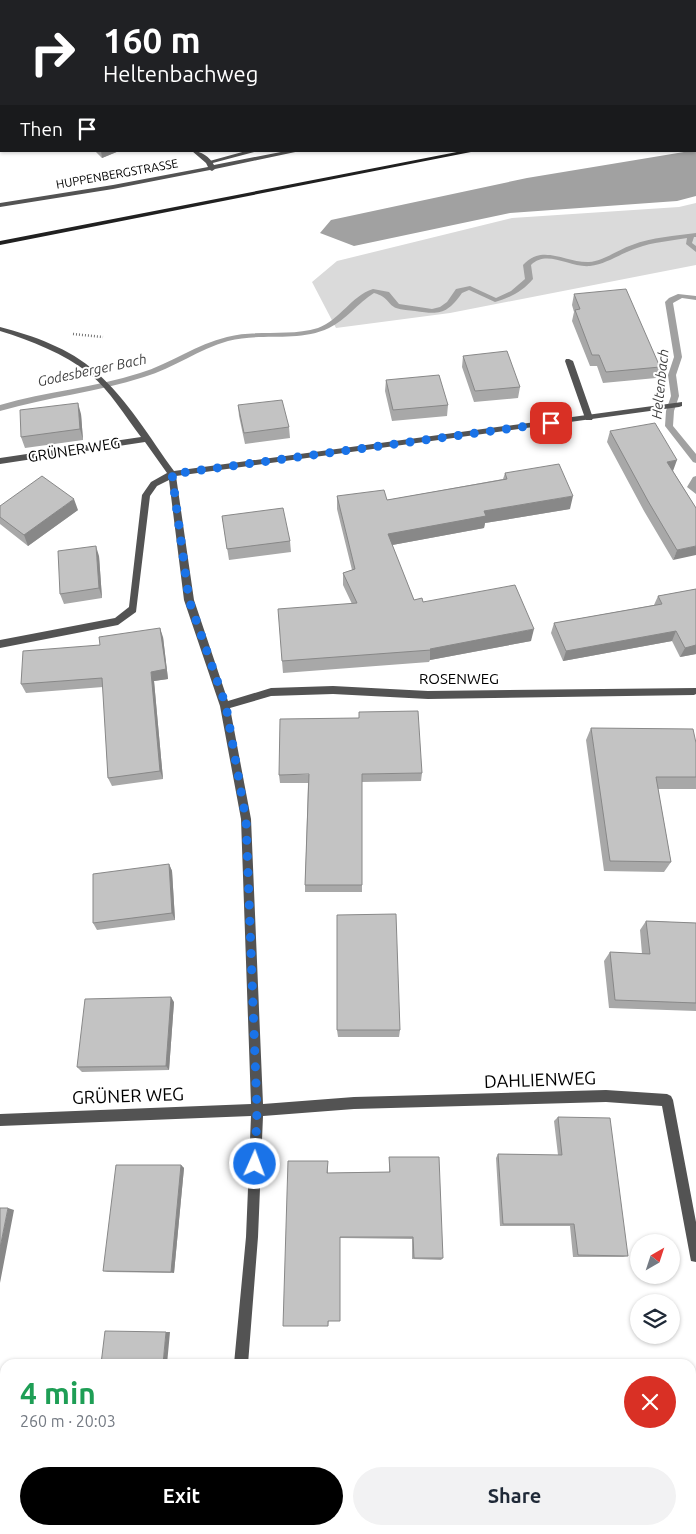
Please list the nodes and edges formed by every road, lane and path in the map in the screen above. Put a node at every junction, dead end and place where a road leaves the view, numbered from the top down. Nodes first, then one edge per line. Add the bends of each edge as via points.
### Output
1 (196, 152) edge
2 (252, 152) edge
3 (291, 152) edge
4 (468, 152) edge
5 (210, 166) junction
6 (0, 205) edge
7 (0, 243) edge
8 (0, 329) edge
9 (569, 362) dead end
10 (679, 404) dead end
11 (588, 418) junction
12 (147, 438) junction
13 (0, 461) edge
14 (172, 474) junction
15 (0, 644) edge
16 (694, 691) dead end
17 (226, 706) junction
18 (257, 1110) junction
19 (0, 1120) edge
20 (696, 1256) edge
21 (241, 1359) edge

1 - 5 street
2 - 5 street
3 - 5 street, HUPPENBERGSTRASSE
4 - 7 main road
5 - 6 street, HUPPENBERGSTRASSE
8 - 12 street, GRÜNER WEG via 34,339 93,373
9 - 11 street
10 - 11 street
11 - 14 street
12 - 13 street, GRÜNER WEG
12 - 14 street, GRÜNER WEG
14 - 15 street via 154,484 146,495 133,610 118,621
14 - 17 street, GRÜNER WEG via 189,600
16 - 17 street, ROSENWEG via 448,695 289,691 271,692
17 - 18 street, GRÜNER WEG via 246,820
18 - 19 street, GRÜNER WEG
18 - 20 street, DAHLIENWEG via 354,1103 606,1096 667,1100
18 - 21 street, GRÜNER WEG via 252,1237

